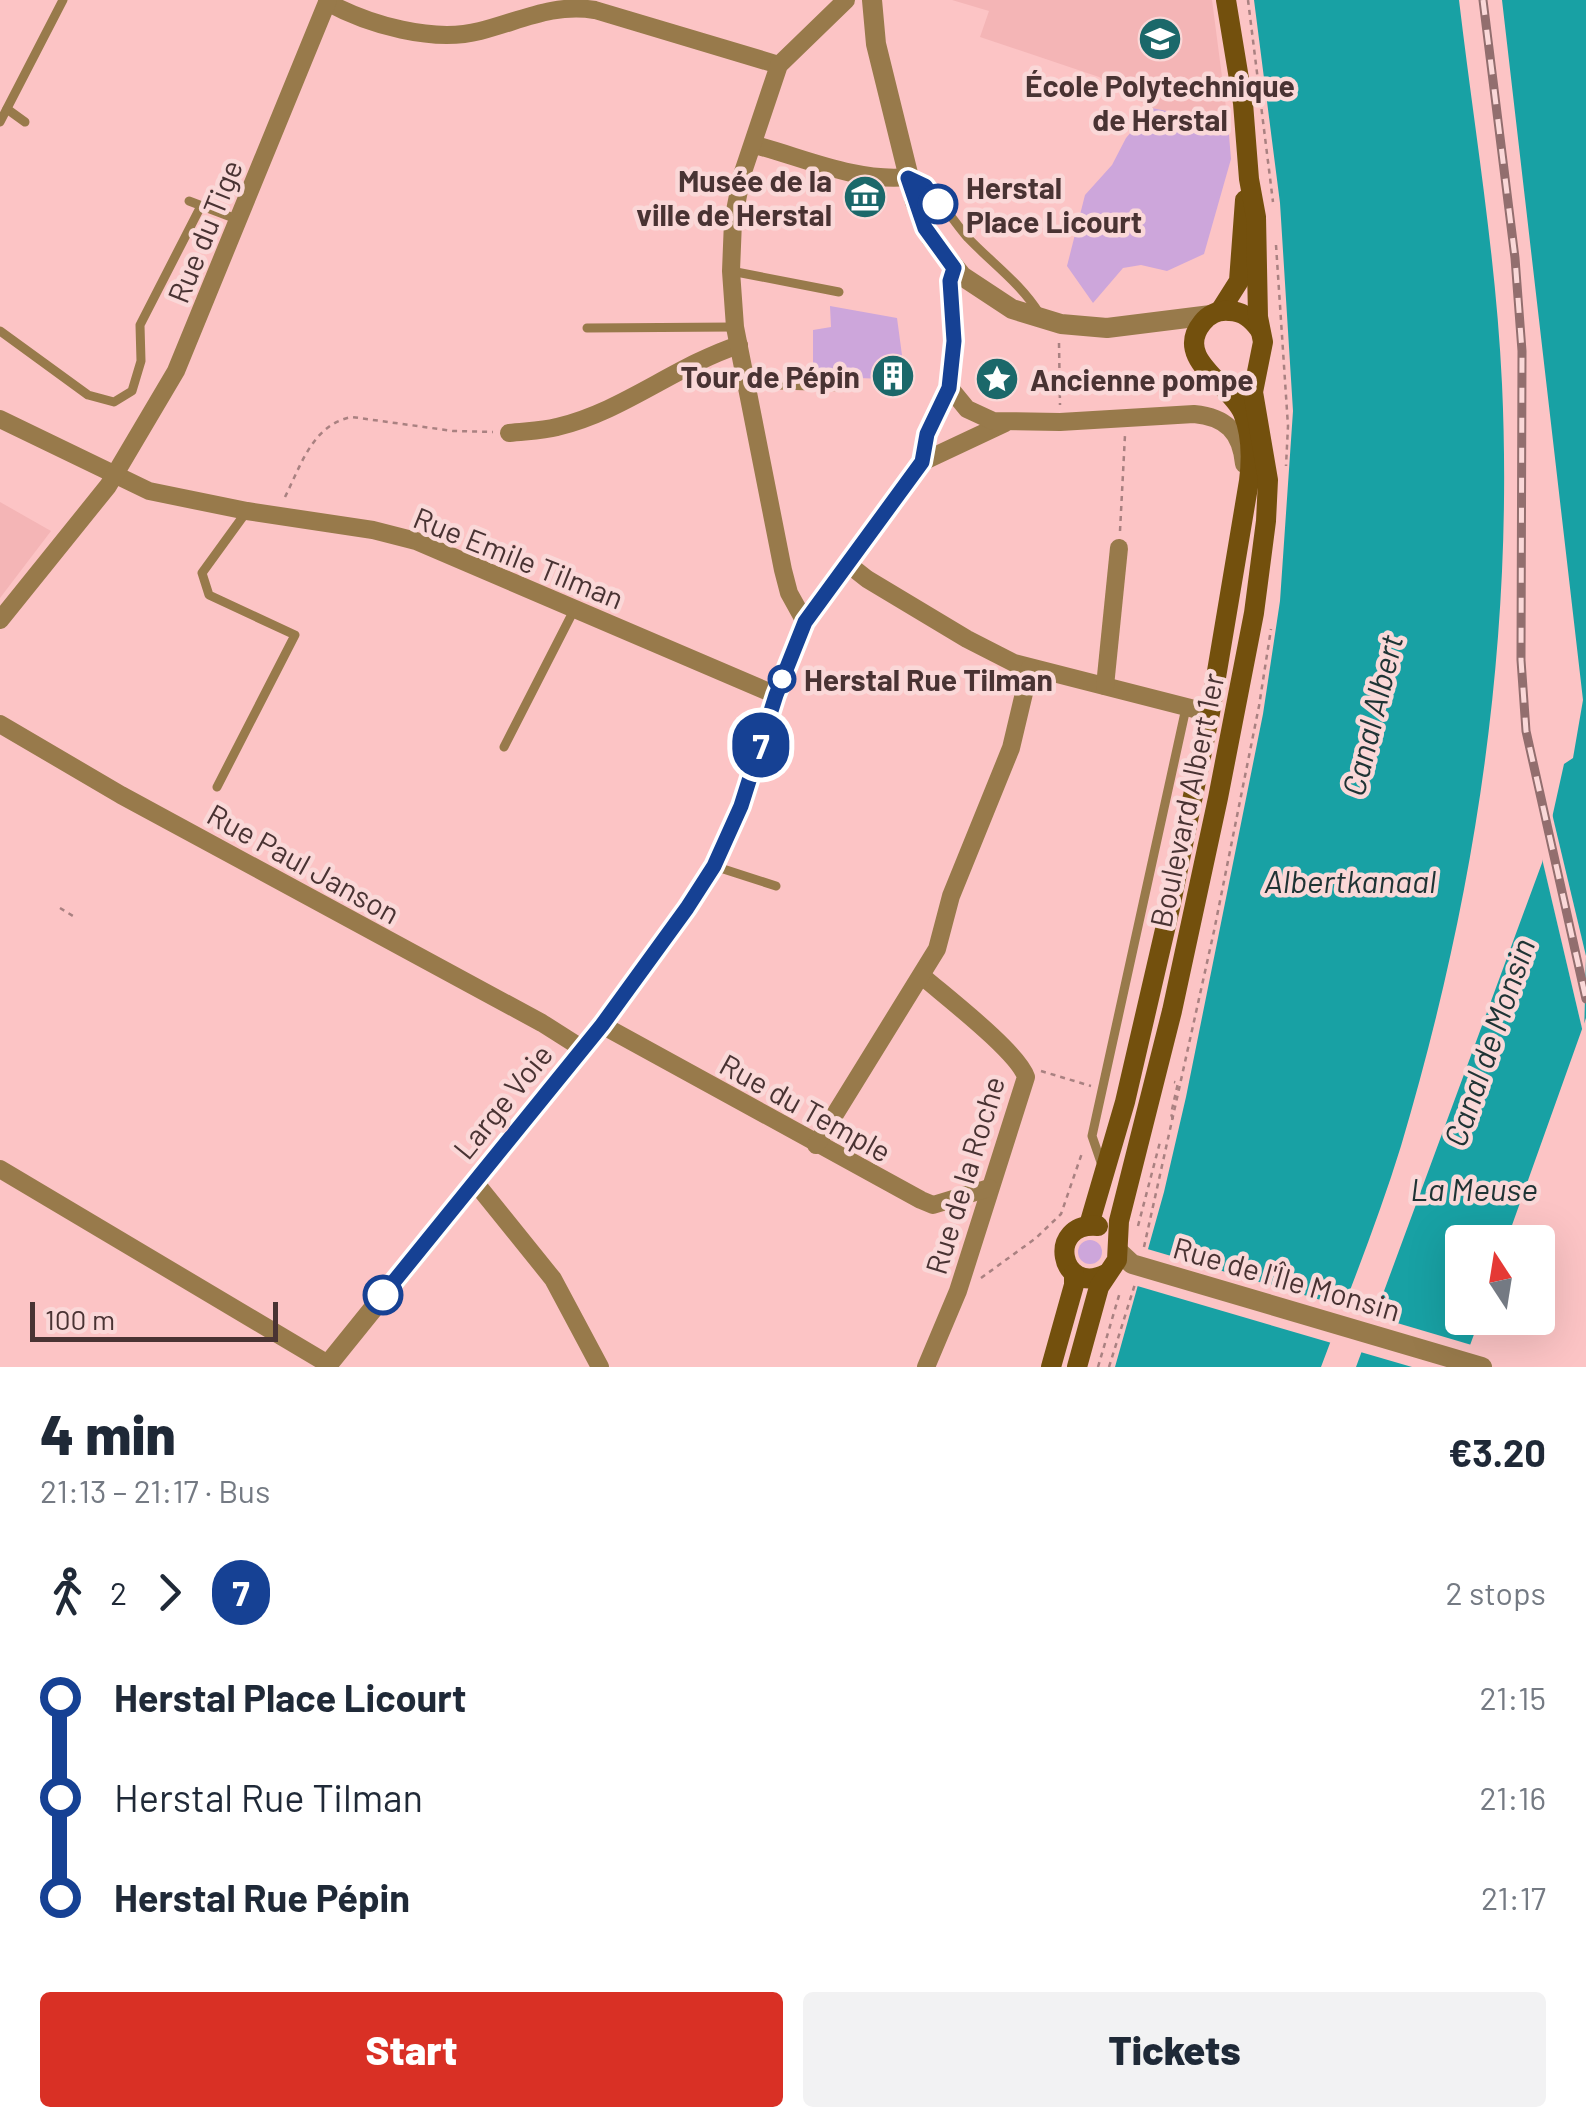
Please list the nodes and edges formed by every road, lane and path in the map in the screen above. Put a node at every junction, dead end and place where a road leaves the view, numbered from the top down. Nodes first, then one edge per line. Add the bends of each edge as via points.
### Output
1 (63, 0) edge
2 (846, 0) edge
3 (872, 0) edge
4 (1229, 0) edge
5 (327, 1) edge
6 (556, 4) edge
7 (779, 66) junction
8 (7, 109) junction
9 (0, 122) edge
10 (26, 122) dead end
11 (755, 145) junction
12 (908, 178) junction
13 (1248, 178) junction
14 (189, 201) dead end
15 (202, 206) junction
16 (239, 220) junction
17 (954, 268) junction
18 (731, 272) junction
19 (839, 292) dead end
20 (1216, 313) junction
21 (1052, 322) junction
22 (587, 328) dead end
23 (1260, 330) junction
24 (0, 331) edge
25 (737, 336) junction
26 (1256, 364) junction
27 (1211, 374) junction
28 (747, 384) junction
29 (844, 386) dead end
30 (949, 388) junction
31 (1125, 418) junction
32 (0, 419) edge
33 (1010, 421) junction
34 (1060, 422) junction
35 (510, 433) joint
36 (922, 462) junction
37 (115, 474) junction
38 (247, 511) junction
39 (275, 516) junction
40 (1243, 520) junction
41 (1119, 548) joint
42 (848, 564) junction
43 (574, 610) junction
44 (0, 620) edge
45 (805, 622) junction
46 (1030, 668) junction
47 (1105, 686) junction
48 (1240, 686) junction
49 (776, 695) junction
50 (1186, 708) junction
51 (1210, 713) junction
52 (0, 724) edge
53 (504, 747) dead end
54 (217, 787) dead end
55 (714, 866) junction
56 (776, 886) dead end
57 (60, 908) dead end
58 (73, 916) dead end
59 (922, 976) junction
60 (602, 1025) junction
61 (583, 1049) junction
62 (1023, 1068) junction
63 (1172, 1082) dead end
64 (1102, 1089) junction
65 (1174, 1120) dead end
66 (1093, 1139) junction
67 (816, 1145) junction
68 (0, 1169) edge
69 (1106, 1172) junction
70 (474, 1182) junction
71 (990, 1188) junction
72 (1089, 1226) junction
73 (1117, 1260) junction
74 (1074, 1273) junction
75 (958, 1291) junction
76 (327, 1366) edge
77 (600, 1367) edge
78 (926, 1367) edge
79 (1051, 1367) edge
80 (1076, 1367) edge
81 (1482, 1367) edge

1 - 8 lane
2 - 7 street
3 - 12 street
4 - 13 main road, Boulevard Albert 1er
5 - 6 street via 416,34 445,36 474,33
5 - 16 street, Rue du Tige
6 - 7 street
7 - 11 street
8 - 9 lane
8 - 10 lane
11 - 12 street via 844,171
11 - 18 street via 733,221
12 - 17 street via 925,228
12 - 21 lane via 925,186
13 - 20 main road, Boulevard Albert 1er via 1240,281
13 - 23 main road, Boulevard Albert 1er
14 - 15 lane
15 - 16 lane
15 - 24 lane via 140,325 141,361 132,390 114,402 88,395
16 - 37 street, Rue du Tige via 176,371
17 - 21 street via 999,302
17 - 30 street
18 - 19 lane
18 - 25 street
20 - 21 street via 1107,328
20 - 23 main road via 1244,314
20 - 27 main road, Boulevard Albert 1er via 1202,322 1194,342
21 - 34 path
22 - 25 lane
23 - 26 main road, Boulevard Albert 1er
25 - 28 street
25 - 35 street via 607,409 558,427
26 - 27 main road via 1238,377
26 - 48 main road, Boulevard Albert 1er via 1253,392 1268,496
27 - 40 main road, Boulevard Albert 1er via 1240,406 1250,436
28 - 29 lane
28 - 45 street via 782,570
30 - 33 street via 978,416
30 - 36 street
31 - 34 street
31 - 40 street via 1194,414 1226,422 1244,459
31 - 41 path
32 - 37 street, Rue Emile Tilman
33 - 34 street
33 - 36 street
35 - 39 path via 338,420 312,444
36 - 42 street, Large Voie
37 - 38 street, Rue Emile Tilman via 149,491
37 - 44 street, Rue du Tige
38 - 39 street, Rue Emile Tilman
38 - 54 lane via 202,574 209,595 295,635
39 - 43 street, Rue Emile Tilman via 400,536
40 - 51 main road, Boulevard Albert 1er
41 - 47 street
42 - 45 street, Large Voie
42 - 46 street via 967,639
43 - 49 street, Rue Emile Tilman
43 - 53 lane
45 - 49 street, Large Voie
46 - 47 street
46 - 59 street via 1010,748
47 - 50 street
48 - 51 main road via 1231,702
48 - 73 main road, Boulevard Albert 1er
49 - 55 street, Large Voie
50 - 51 street
50 - 64 lane, Boulevard Albert 1er
51 - 69 main road, Boulevard Albert 1er
52 - 61 street, Rue Paul Janson
55 - 56 lane
55 - 60 street, Large Voie
57 - 58 path
59 - 62 street, Rue de la Roche
59 - 67 street
60 - 61 street, Large Voie
60 - 67 street, Rue du Temple
61 - 70 street, Large Voie
62 - 64 path
62 - 71 street, Rue de la Roche via 1026,1077
63 - 65 path via 1178,1083
64 - 66 lane, Boulevard Albert 1er
66 - 69 lane
66 - 75 path via 1080,1156 1061,1214
67 - 71 street, Rue du Temple via 933,1204
68 - 76 street
69 - 72 main road, Boulevard Albert 1er
70 - 76 street, Large Voie
70 - 77 street via 553,1280
71 - 75 street, Rue de la Roche
72 - 73 main road via 1105,1230
72 - 74 main road via 1073,1232 1064,1246
73 - 74 main road via 1088,1279
73 - 80 main road, Boulevard Albert 1er via 1094,1303
73 - 81 street, Rue de l'Île Monsin
74 - 79 main road
75 - 78 street, Rue de la Roche

